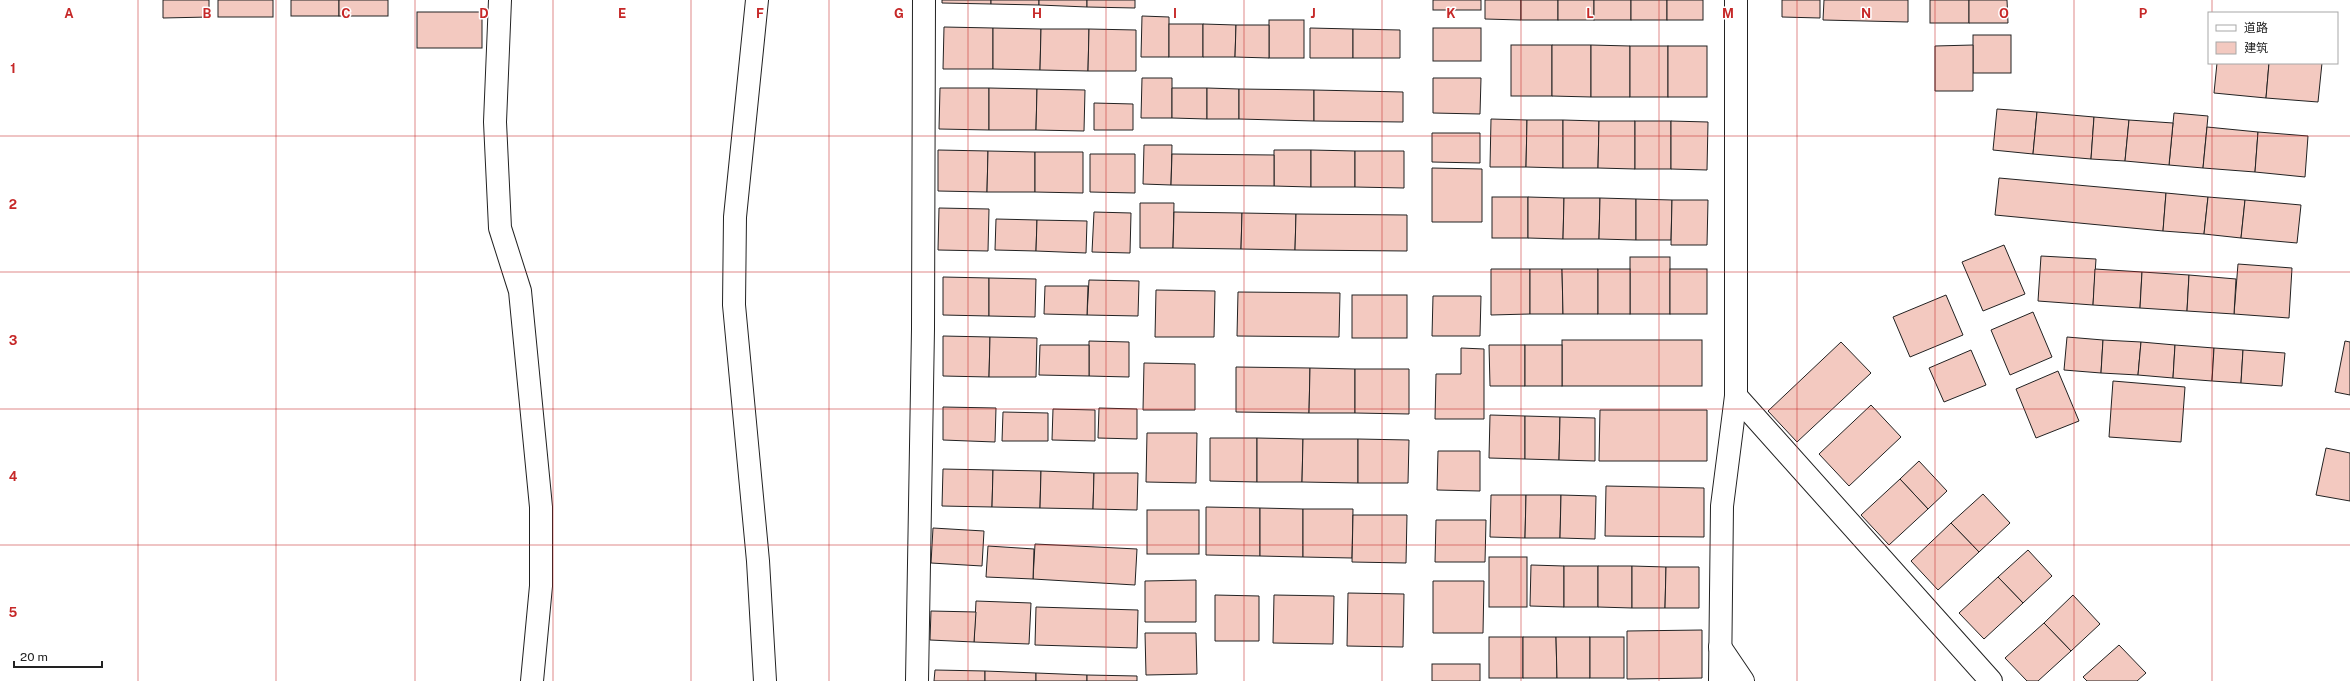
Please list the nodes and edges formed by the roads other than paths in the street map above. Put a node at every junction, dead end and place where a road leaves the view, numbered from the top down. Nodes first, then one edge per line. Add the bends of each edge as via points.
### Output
1 (500, 0) edge
2 (757, 0) edge
3 (924, 0) edge
4 (1736, 0) edge
5 (1736, 396) junction
6 (1720, 647) junction
7 (532, 681) edge
8 (765, 681) edge
9 (917, 681) edge
10 (1720, 681) edge
11 (1743, 681) edge
12 (1991, 681) edge

1 - 7 street via 495,122 500,228 520,291 541,507 541,586
2 - 8 street via 735,216 734,305 758,561
3 - 9 street via 923,329
4 - 5 street
5 - 6 street via 1722,506
5 - 12 street
6 - 10 street
6 - 11 street

